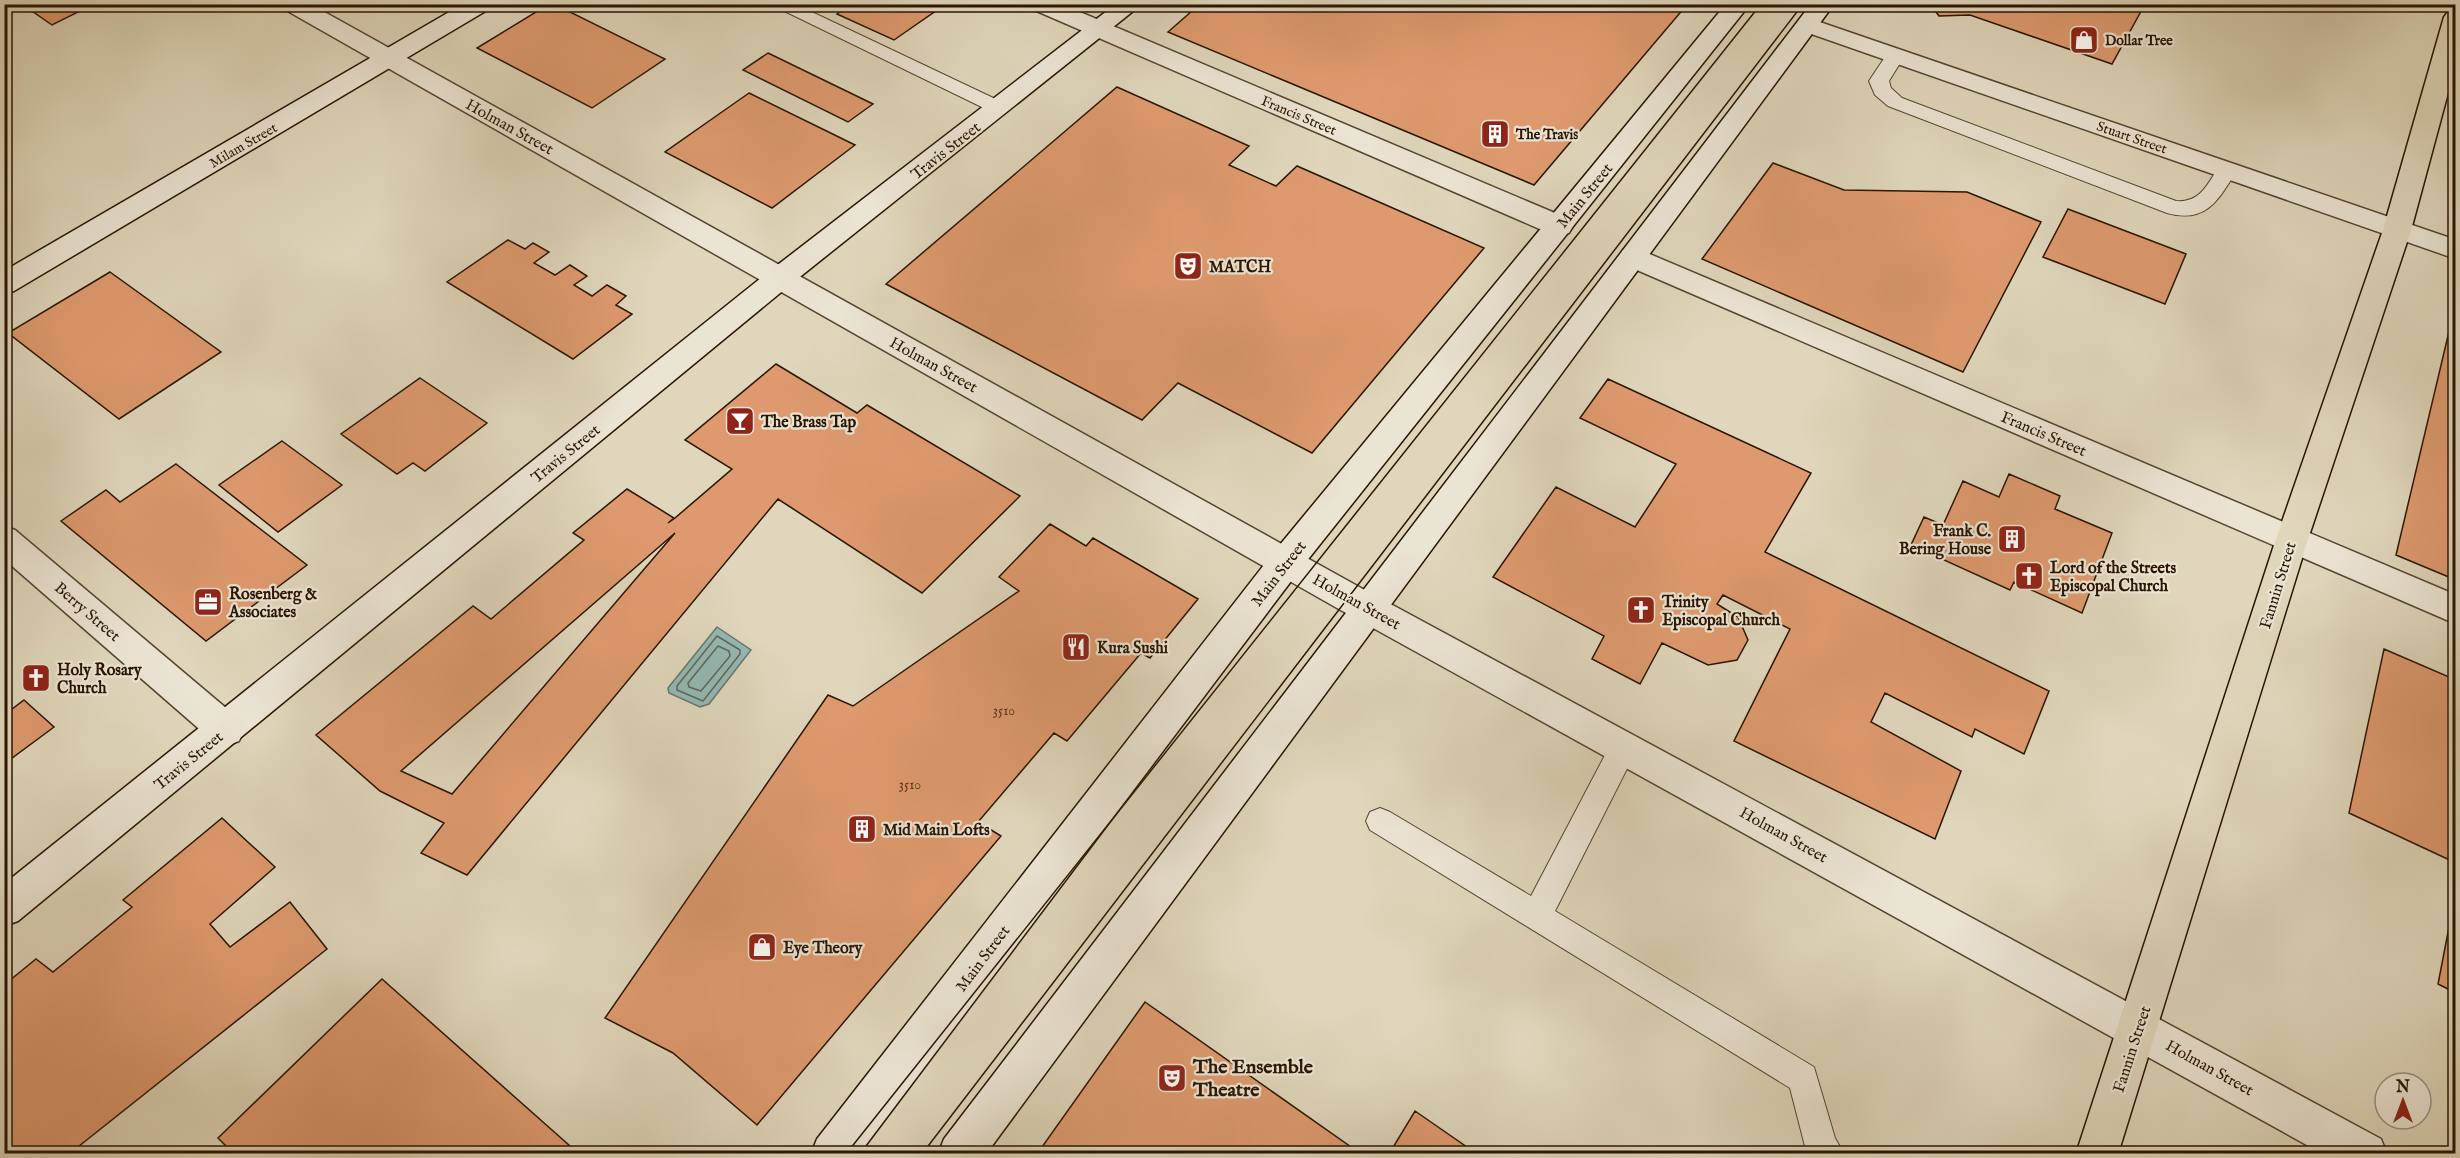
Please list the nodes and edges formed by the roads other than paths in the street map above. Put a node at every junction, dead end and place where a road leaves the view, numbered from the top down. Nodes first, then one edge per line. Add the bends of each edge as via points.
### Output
1 (292, 4) edge
2 (481, 4) edge
3 (779, 4) edge
4 (1040, 4) edge
5 (1131, 4) edge
6 (1739, 4) edge
7 (1815, 15) edge
8 (2456, 17) edge
9 (1099, 30) junction
10 (1896, 55) junction
11 (391, 59) junction
12 (999, 108) junction
13 (2227, 170) junction
14 (1559, 226) junction
15 (2397, 230) junction
16 (2456, 250) edge
17 (1633, 257) junction
18 (781, 278) junction
19 (4, 284) edge
20 (4, 539) edge
21 (2292, 539) junction
22 (1286, 562) junction
23 (1368, 607) junction
24 (2456, 610) edge
25 (226, 730) junction
26 (1624, 747) junction
27 (1380, 821) dead end
28 (4, 908) edge
29 (1536, 917) junction
30 (2138, 1027) junction
31 (832, 1154) edge
32 (959, 1154) edge
33 (1828, 1154) edge
34 (2097, 1154) edge
35 (2366, 1154) edge

1 - 11 main road, Holman Street
2 - 11 main road, Milam Street
3 - 12 lane
4 - 9 main road, Francis Street
5 - 9 main road, Travis Street
6 - 14 main road, Main Street
7 - 10 main road, Stuart Street
7 - 17 main road
8 - 15 main road, Fannin Street
9 - 12 main road, Travis Street
9 - 14 main road, Francis Street
10 - 13 main road, Stuart Street
10 - 13 lane via 1879,81 1882,91 1895,102 2174,208 2191,211 2203,206
11 - 18 main road, Holman Street
11 - 19 main road, Milam Street
12 - 18 main road, Travis Street
13 - 15 main road, Stuart Street
14 - 22 main road, Main Street
15 - 16 main road, Stuart Street
15 - 21 main road, Fannin Street
17 - 21 main road, Francis Street
17 - 23 main road
18 - 22 main road, Holman Street
18 - 25 main road, Travis Street
20 - 25 main road, Berry Street
21 - 24 main road, Francis Street
21 - 30 main road, Fannin Street
22 - 23 main road, Holman Street
22 - 31 main road, Main Street
23 - 26 main road, Holman Street
23 - 32 main road
25 - 28 main road, Travis Street
26 - 29 lane
26 - 30 main road, Holman Street
27 - 29 lane
29 - 33 lane via 1803,1078 1821,1148
30 - 34 main road, Fannin Street
30 - 35 main road, Holman Street

